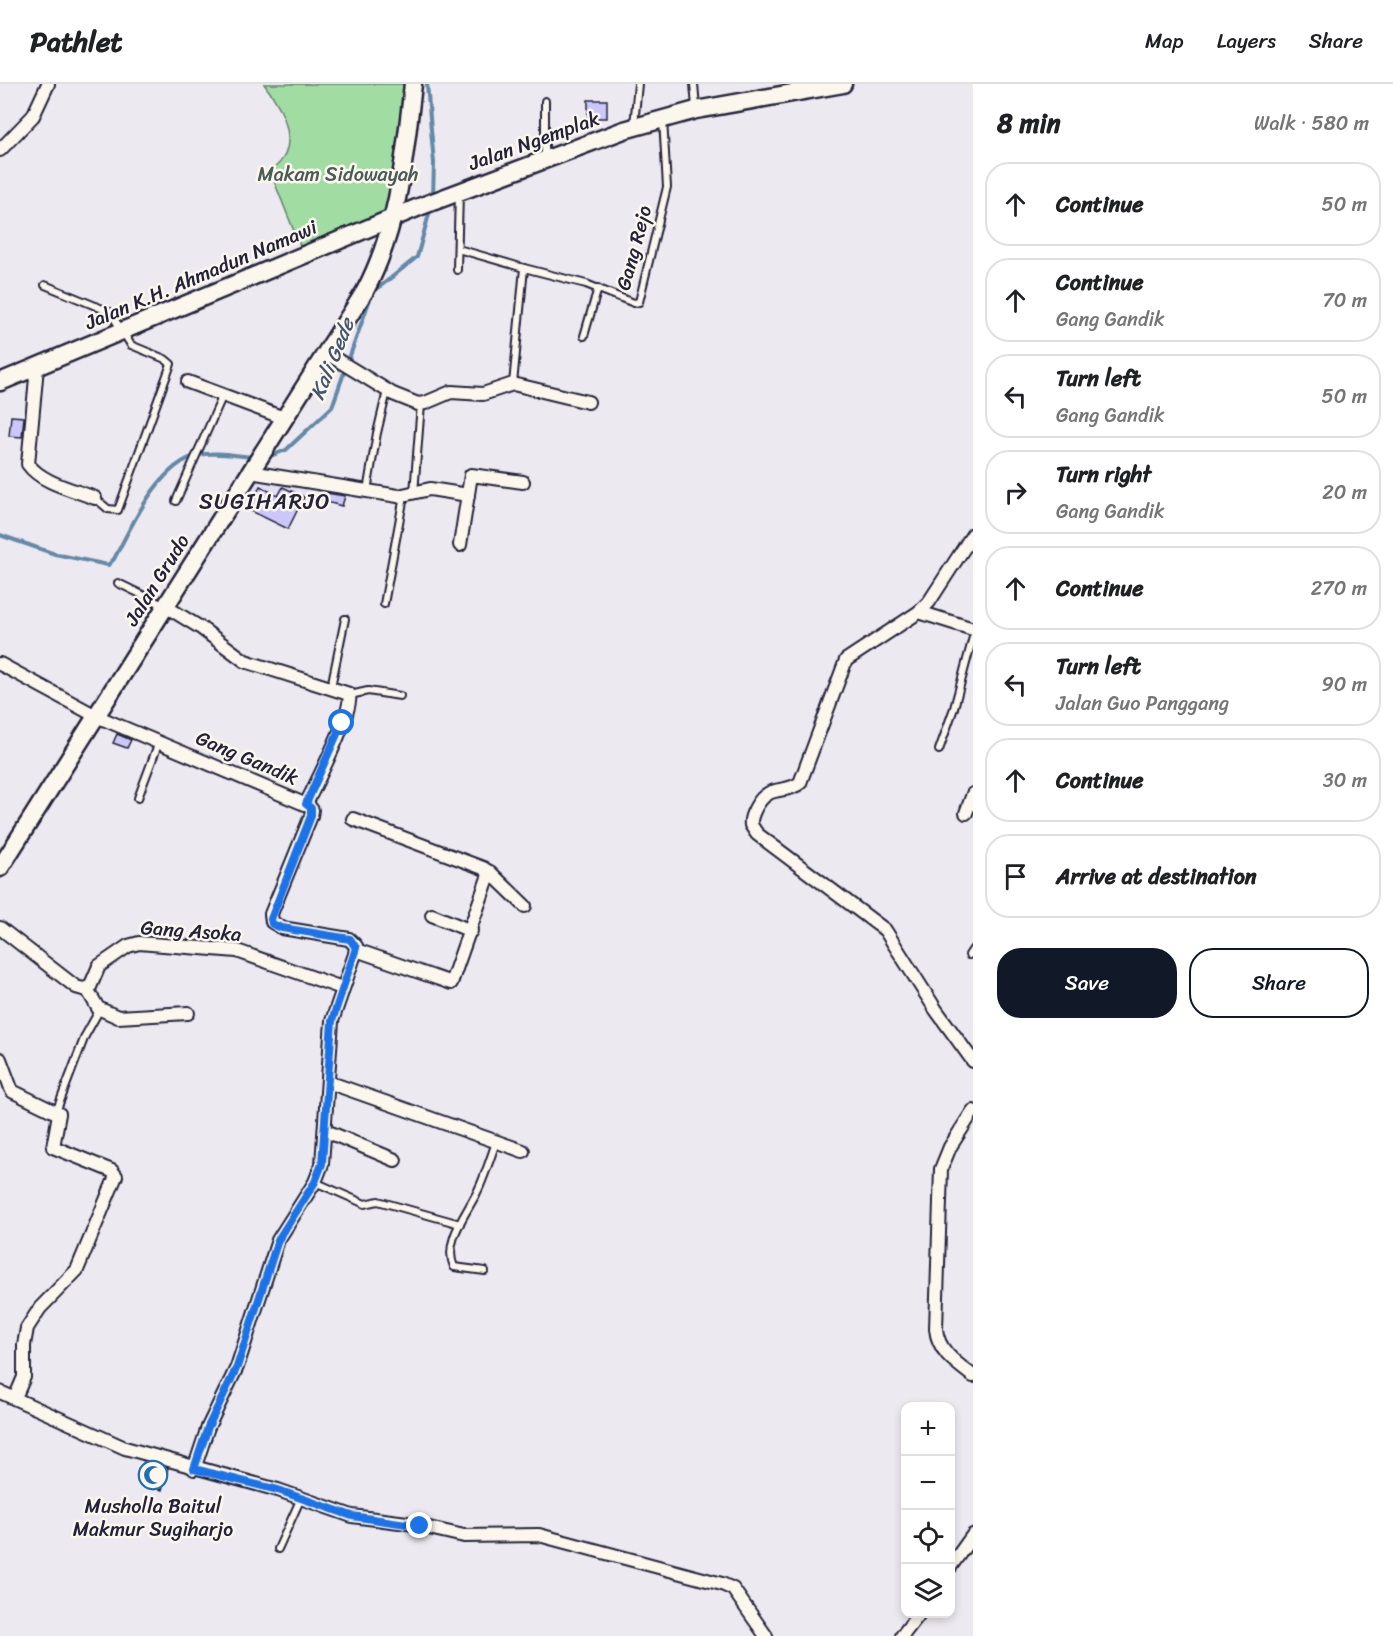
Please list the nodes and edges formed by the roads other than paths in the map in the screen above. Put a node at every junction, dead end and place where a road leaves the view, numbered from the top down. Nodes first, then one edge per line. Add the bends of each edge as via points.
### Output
1 (48, 84) edge
2 (413, 84) edge
3 (638, 84) edge
4 (694, 84) edge
5 (843, 84) edge
6 (777, 89) edge
7 (545, 101) dead end
8 (696, 110) junction
9 (663, 119) junction
10 (634, 127) junction
11 (0, 150) edge
12 (544, 159) junction
13 (455, 193) junction
14 (419, 207) joint
15 (393, 217) junction
16 (458, 249) junction
17 (524, 268) junction
18 (457, 270) dead end
19 (45, 285) dead end
20 (598, 288) junction
21 (123, 331) junction
22 (584, 336) dead end
23 (326, 353) junction
24 (37, 367) junction
25 (0, 382) edge
26 (188, 382) dead end
27 (513, 384) junction
28 (387, 391) junction
29 (223, 395) junction
30 (588, 402) dead end
31 (421, 404) junction
32 (284, 418) junction
33 (257, 461) junction
34 (523, 482) dead end
35 (367, 491) junction
36 (409, 494) junction
37 (468, 495) junction
38 (95, 498) joint
39 (176, 501) dead end
40 (973, 534) edge
41 (460, 545) dead end
42 (118, 583) dead end
43 (384, 604) dead end
44 (165, 606) junction
45 (919, 612) junction
46 (345, 619) dead end
47 (973, 630) edge
48 (973, 637) edge
49 (0, 664) edge
50 (331, 687) junction
51 (350, 695) junction
52 (400, 696) dead end
53 (96, 716) junction
54 (159, 742) junction
55 (939, 750) dead end
56 (973, 794) edge
57 (138, 798) dead end
58 (306, 804) junction
59 (966, 813) dead end
60 (353, 819) dead end
61 (0, 868) edge
62 (490, 872) junction
63 (525, 906) dead end
64 (432, 915) dead end
65 (0, 928) edge
66 (471, 931) junction
67 (356, 950) junction
68 (342, 988) junction
69 (87, 989) junction
70 (99, 1010) junction
71 (188, 1013) dead end
72 (0, 1059) edge
73 (973, 1061) edge
74 (328, 1082) junction
75 (973, 1111) edge
76 (56, 1112) junction
77 (326, 1131) junction
78 (496, 1142) junction
79 (523, 1152) dead end
80 (395, 1160) dead end
81 (315, 1182) junction
82 (460, 1224) junction
83 (484, 1271) dead end
84 (973, 1376) edge
85 (0, 1392) edge
86 (15, 1398) junction
87 (194, 1469) junction
88 (301, 1498) junction
89 (973, 1535) edge
90 (278, 1549) dead end
91 (953, 1564) edge
92 (916, 1618) edge
93 (766, 1636) edge
94 (903, 1636) edge

1 - 11 street via 33,116
2 - 15 street, Jalan Grudo
3 - 10 lane
4 - 8 lane
5 - 6 street, Jalan Ngemplak
6 - 8 street, Jalan Ngemplak
7 - 12 lane
8 - 9 street, Jalan Ngemplak
9 - 10 street, Jalan Ngemplak
9 - 20 lane, Gang Rejo via 667,187 640,300 634,303
10 - 12 street, Jalan Ngemplak
12 - 13 street, Jalan Ngemplak
13 - 14 street, Jalan Ngemplak
13 - 16 lane
14 - 15 street, Jalan K.H. Ahmadun Namawi
15 - 21 street, Jalan K.H. Ahmadun Namawi
15 - 23 street, Jalan Grudo via 369,285
16 - 17 lane, Gang Rejo
16 - 18 lane
17 - 20 lane, Gang Rejo
17 - 27 lane
19 - 21 lane via 107,310
20 - 22 lane
21 - 24 street, Jalan K.H. Ahmadun Namawi
21 - 38 lane via 131,345 165,359 171,366 118,510
23 - 28 street
23 - 32 street, Jalan Grudo
24 - 25 street, Jalan K.H. Ahmadun Namawi
24 - 38 street via 28,464 53,481
26 - 29 street
27 - 30 street
27 - 31 street via 483,394 449,392
28 - 31 street
28 - 35 lane
29 - 32 street
29 - 39 lane
31 - 36 lane
32 - 33 street, Jalan Grudo
33 - 35 street
33 - 44 street, Jalan Grudo
34 - 37 street via 473,475
35 - 36 street
36 - 37 street via 430,489
36 - 43 lane
37 - 41 street
40 - 45 street
42 - 44 lane
44 - 50 street via 244,662
44 - 53 street, Jalan Grudo
45 - 47 street
45 - 73 street via 846,660 800,784 767,793 750,821 757,834 885,930
46 - 50 lane
48 - 55 lane
49 - 53 street, Gang Gandik
50 - 51 street
51 - 52 lane via 368,691
51 - 58 street via 342,723
53 - 54 street, Gang Gandik
53 - 61 street, Jalan Grudo
54 - 57 lane
54 - 58 street, Gang Gandik
56 - 59 street
58 - 67 street, Gang Gandik via 311,808 311,816 271,914 272,922 282,928 350,939
60 - 62 street
62 - 63 street
62 - 66 street
64 - 66 street
65 - 69 street via 76,987
66 - 67 street via 452,983
67 - 68 street
68 - 69 street, Gang Asoka via 237,951 139,943 99,966
68 - 74 street via 332,1021
69 - 70 street
70 - 71 street via 123,1018
70 - 76 lane
72 - 76 street via 12,1091
74 - 77 street
74 - 78 street
75 - 84 street via 941,1169 936,1329 945,1352
76 - 86 street via 60,1118 53,1147 112,1172 116,1179 77,1270 40,1308 27,1328 24,1377
77 - 80 street
77 - 81 street via 322,1164
78 - 79 street
78 - 82 lane via 481,1185
81 - 82 lane via 367,1204 378,1201
81 - 87 street via 278,1240 237,1367 208,1427
82 - 83 lane via 454,1238 453,1267
85 - 86 street
86 - 87 street via 100,1439
87 - 88 street
88 - 90 lane
88 - 93 street via 362,1518 464,1536 540,1535 717,1582 733,1589
89 - 91 street
92 - 94 street

